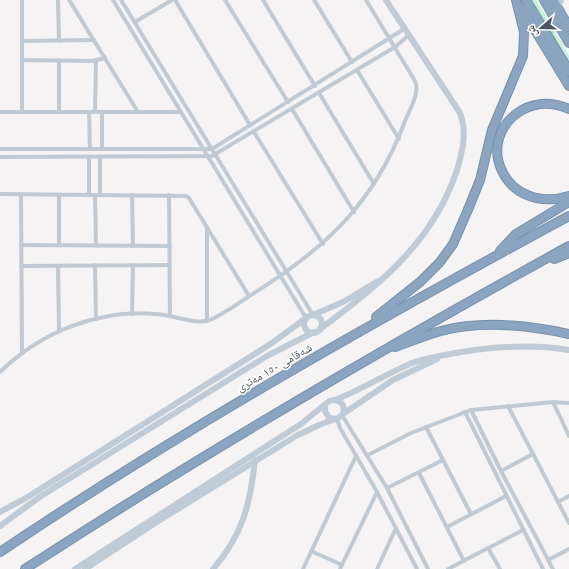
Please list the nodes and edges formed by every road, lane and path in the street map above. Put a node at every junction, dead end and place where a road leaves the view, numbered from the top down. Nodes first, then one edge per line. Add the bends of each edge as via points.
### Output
1 (22, 0) edge
2 (58, 0) edge
3 (69, 0) edge
4 (113, 0) edge
5 (121, 0) edge
6 (173, 0) edge
7 (225, 0) edge
8 (263, 0) edge
9 (314, 0) edge
10 (366, 0) edge
11 (386, 0) edge
12 (516, 0) edge
13 (526, 0) edge
14 (544, 0) edge
15 (557, 4) edge
16 (569, 20) edge
17 (135, 22) junction
18 (569, 27) edge
19 (404, 29) junction
20 (408, 35) junction
21 (94, 40) junction
22 (390, 40) junction
23 (22, 41) junction
24 (58, 41) junction
25 (569, 43) edge
26 (395, 47) junction
27 (104, 58) junction
28 (22, 60) junction
29 (59, 60) junction
30 (96, 60) junction
31 (352, 62) junction
32 (357, 70) junction
33 (569, 71) edge
34 (315, 86) junction
35 (569, 86) edge
36 (319, 93) junction
37 (288, 102) junction
38 (292, 109) junction
39 (569, 109) edge
40 (0, 112) edge
41 (22, 112) junction
42 (59, 112) junction
43 (90, 112) junction
44 (95, 112) junction
45 (102, 112) junction
46 (138, 112) junction
47 (181, 112) junction
48 (250, 125) junction
49 (254, 132) junction
50 (399, 139) junction
51 (0, 149) edge
52 (90, 149) junction
53 (212, 149) junction
54 (102, 150) junction
55 (204, 150) junction
56 (216, 155) junction
57 (0, 157) edge
58 (89, 157) junction
59 (100, 157) junction
60 (208, 157) junction
61 (374, 184) junction
62 (0, 194) edge
63 (21, 194) junction
64 (59, 194) junction
65 (89, 195) junction
66 (98, 195) junction
67 (132, 195) junction
68 (169, 195) junction
69 (569, 196) edge
70 (569, 202) edge
71 (354, 212) junction
72 (569, 216) edge
73 (207, 227) junction
74 (323, 244) junction
75 (21, 245) junction
76 (59, 245) junction
77 (96, 246) junction
78 (133, 246) junction
79 (170, 246) junction
80 (569, 246) edge
81 (569, 253) edge
82 (495, 256) junction
83 (95, 265) junction
84 (133, 265) junction
85 (170, 265) junction
86 (21, 266) junction
87 (58, 266) junction
88 (287, 272) junction
89 (281, 276) junction
90 (381, 280) junction
91 (508, 280) junction
92 (249, 296) junction
93 (132, 314) junction
94 (170, 315) junction
95 (313, 315) junction
96 (306, 318) junction
97 (96, 319) junction
98 (206, 322) junction
99 (320, 328) junction
100 (59, 331) junction
101 (314, 332) junction
102 (358, 332) junction
103 (569, 334) edge
104 (569, 350) edge
105 (22, 353) junction
106 (374, 355) junction
107 (444, 355) junction
108 (0, 372) edge
109 (335, 400) junction
110 (553, 402) junction
111 (569, 403) edge
112 (325, 406) junction
113 (508, 406) junction
114 (471, 410) junction
115 (465, 412) junction
116 (339, 417) junction
117 (426, 427) junction
118 (569, 436) edge
119 (533, 454) junction
120 (368, 455) junction
121 (356, 456) junction
122 (255, 460) junction
123 (443, 460) junction
124 (501, 471) junction
125 (419, 473) junction
126 (387, 488) junction
127 (377, 492) junction
128 (506, 496) junction
129 (569, 496) edge
130 (558, 502) junction
131 (0, 512) edge
132 (471, 514) junction
133 (569, 523) edge
134 (0, 526) edge
135 (447, 527) junction
136 (396, 528) junction
137 (523, 530) junction
138 (488, 548) junction
139 (569, 549) edge
140 (311, 551) junction
141 (0, 552) edge
142 (464, 560) junction
143 (548, 560) junction
144 (341, 567) edge
145 (415, 568) edge
146 (25, 569) edge
147 (75, 569) edge
148 (84, 569) edge
149 (213, 569) edge
150 (303, 569) edge
151 (377, 569) edge
152 (428, 569) edge
153 (448, 569) edge
154 (500, 569) edge
155 (544, 569) edge
156 (553, 569) edge

1 - 23 street
2 - 24 street
3 - 21 street
4 - 47 street
5 - 17 street
6 - 17 street
6 - 48 street
7 - 37 street
8 - 34 street
9 - 31 street
10 - 22 street
11 - 19 street
12 - 35 highway
12 - 102 highway via 524,32 523,56 494,125 480,180 453,244 420,282
13 - 33 highway
14 - 25 highway
15 - 16 highway
15 - 18 highway
17 - 53 street
19 - 20 street
19 - 22 street
20 - 26 street
20 - 90 street via 460,113 464,126 464,140 452,182 434,219 409,253
21 - 24 street
21 - 27 street
22 - 26 street
22 - 31 street
23 - 24 street
23 - 28 street
26 - 32 street
26 - 50 street via 416,81 417,87
27 - 30 street
27 - 46 street
28 - 29 street
28 - 41 street
29 - 30 street
29 - 42 street
30 - 44 street
31 - 34 street
32 - 36 street
32 - 50 street
34 - 37 street
36 - 38 street
36 - 61 street
37 - 48 street
38 - 49 street
38 - 71 street
39 - 69 highway via 544,103 520,112 504,128 498,155 503,173 510,184 520,192 542,200
40 - 41 street
41 - 42 street
42 - 43 street
43 - 44 street
43 - 52 street
44 - 45 street
45 - 46 street
45 - 54 street
46 - 47 street
47 - 55 street
48 - 53 street
49 - 56 street
49 - 74 street
50 - 61 street
51 - 52 street
52 - 54 street
53 - 55 street
53 - 56 street
54 - 55 street
55 - 60 street
56 - 60 street
56 - 88 street
57 - 58 street
58 - 59 street
58 - 65 street
59 - 60 street
59 - 66 street
60 - 89 street
61 - 71 street
62 - 63 street
63 - 64 street
63 - 75 street
64 - 65 street
64 - 76 street
65 - 66 street
66 - 67 street
66 - 77 street
67 - 68 street
67 - 78 street
68 - 73 street via 188,197
68 - 79 street
70 - 82 highway via 516,234
71 - 74 street
72 - 82 highway, شەقامی ١٥٠ مەتری
73 - 92 street
73 - 98 street
74 - 88 street
75 - 76 street
75 - 86 street
76 - 77 street
77 - 78 street
78 - 79 street
79 - 85 street
80 - 91 highway
81 - 91 highway
82 - 102 highway, شەقامی ١٥٠ مەتری
83 - 84 street
83 - 87 street
83 - 97 street
84 - 85 street
84 - 93 street
85 - 94 street
86 - 87 street
86 - 105 street
87 - 100 street
88 - 89 street
88 - 95 street
89 - 92 street
89 - 96 street
90 - 95 street via 343,302
90 - 99 street via 365,296
91 - 106 highway
92 - 98 street
93 - 94 street
93 - 97 street
94 - 98 street
95 - 96 street
95 - 99 street via 320,319
96 - 101 street via 305,328 309,332
96 - 131 street via 272,344
97 - 100 street
99 - 101 street
100 - 105 street
101 - 134 street via 267,356 36,499
102 - 141 highway, شەقامی ١٥٠ مەتری via 191,430
103 - 106 highway via 533,327 474,325 441,330
104 - 107 street via 514,346
105 - 108 street
106 - 146 highway via 126,504
107 - 109 street via 413,363
107 - 116 street via 393,380
109 - 112 street via 329,401
109 - 116 street via 343,405
110 - 111 street
110 - 113 street
110 - 118 street
112 - 116 street via 326,414 330,418
112 - 147 street
113 - 114 street
113 - 119 street
114 - 115 street
114 - 124 street
115 - 117 street
115 - 128 street
116 - 120 street
116 - 121 street via 340,428
116 - 122 street via 303,432
117 - 120 street
117 - 123 street
119 - 124 street
119 - 130 street
120 - 126 street
121 - 127 street
121 - 140 street
122 - 148 street
122 - 149 street via 253,486 245,517 232,544
123 - 125 street
123 - 132 street
124 - 143 street
125 - 126 street
125 - 135 street
126 - 152 street
127 - 136 street
127 - 144 street
128 - 132 street
128 - 137 street
129 - 130 street
130 - 133 street
132 - 135 street
135 - 142 street
136 - 145 street
136 - 151 street
137 - 138 street
137 - 155 street
138 - 142 street
138 - 154 street
139 - 143 street
140 - 144 street
140 - 150 street
142 - 153 street
143 - 156 street

